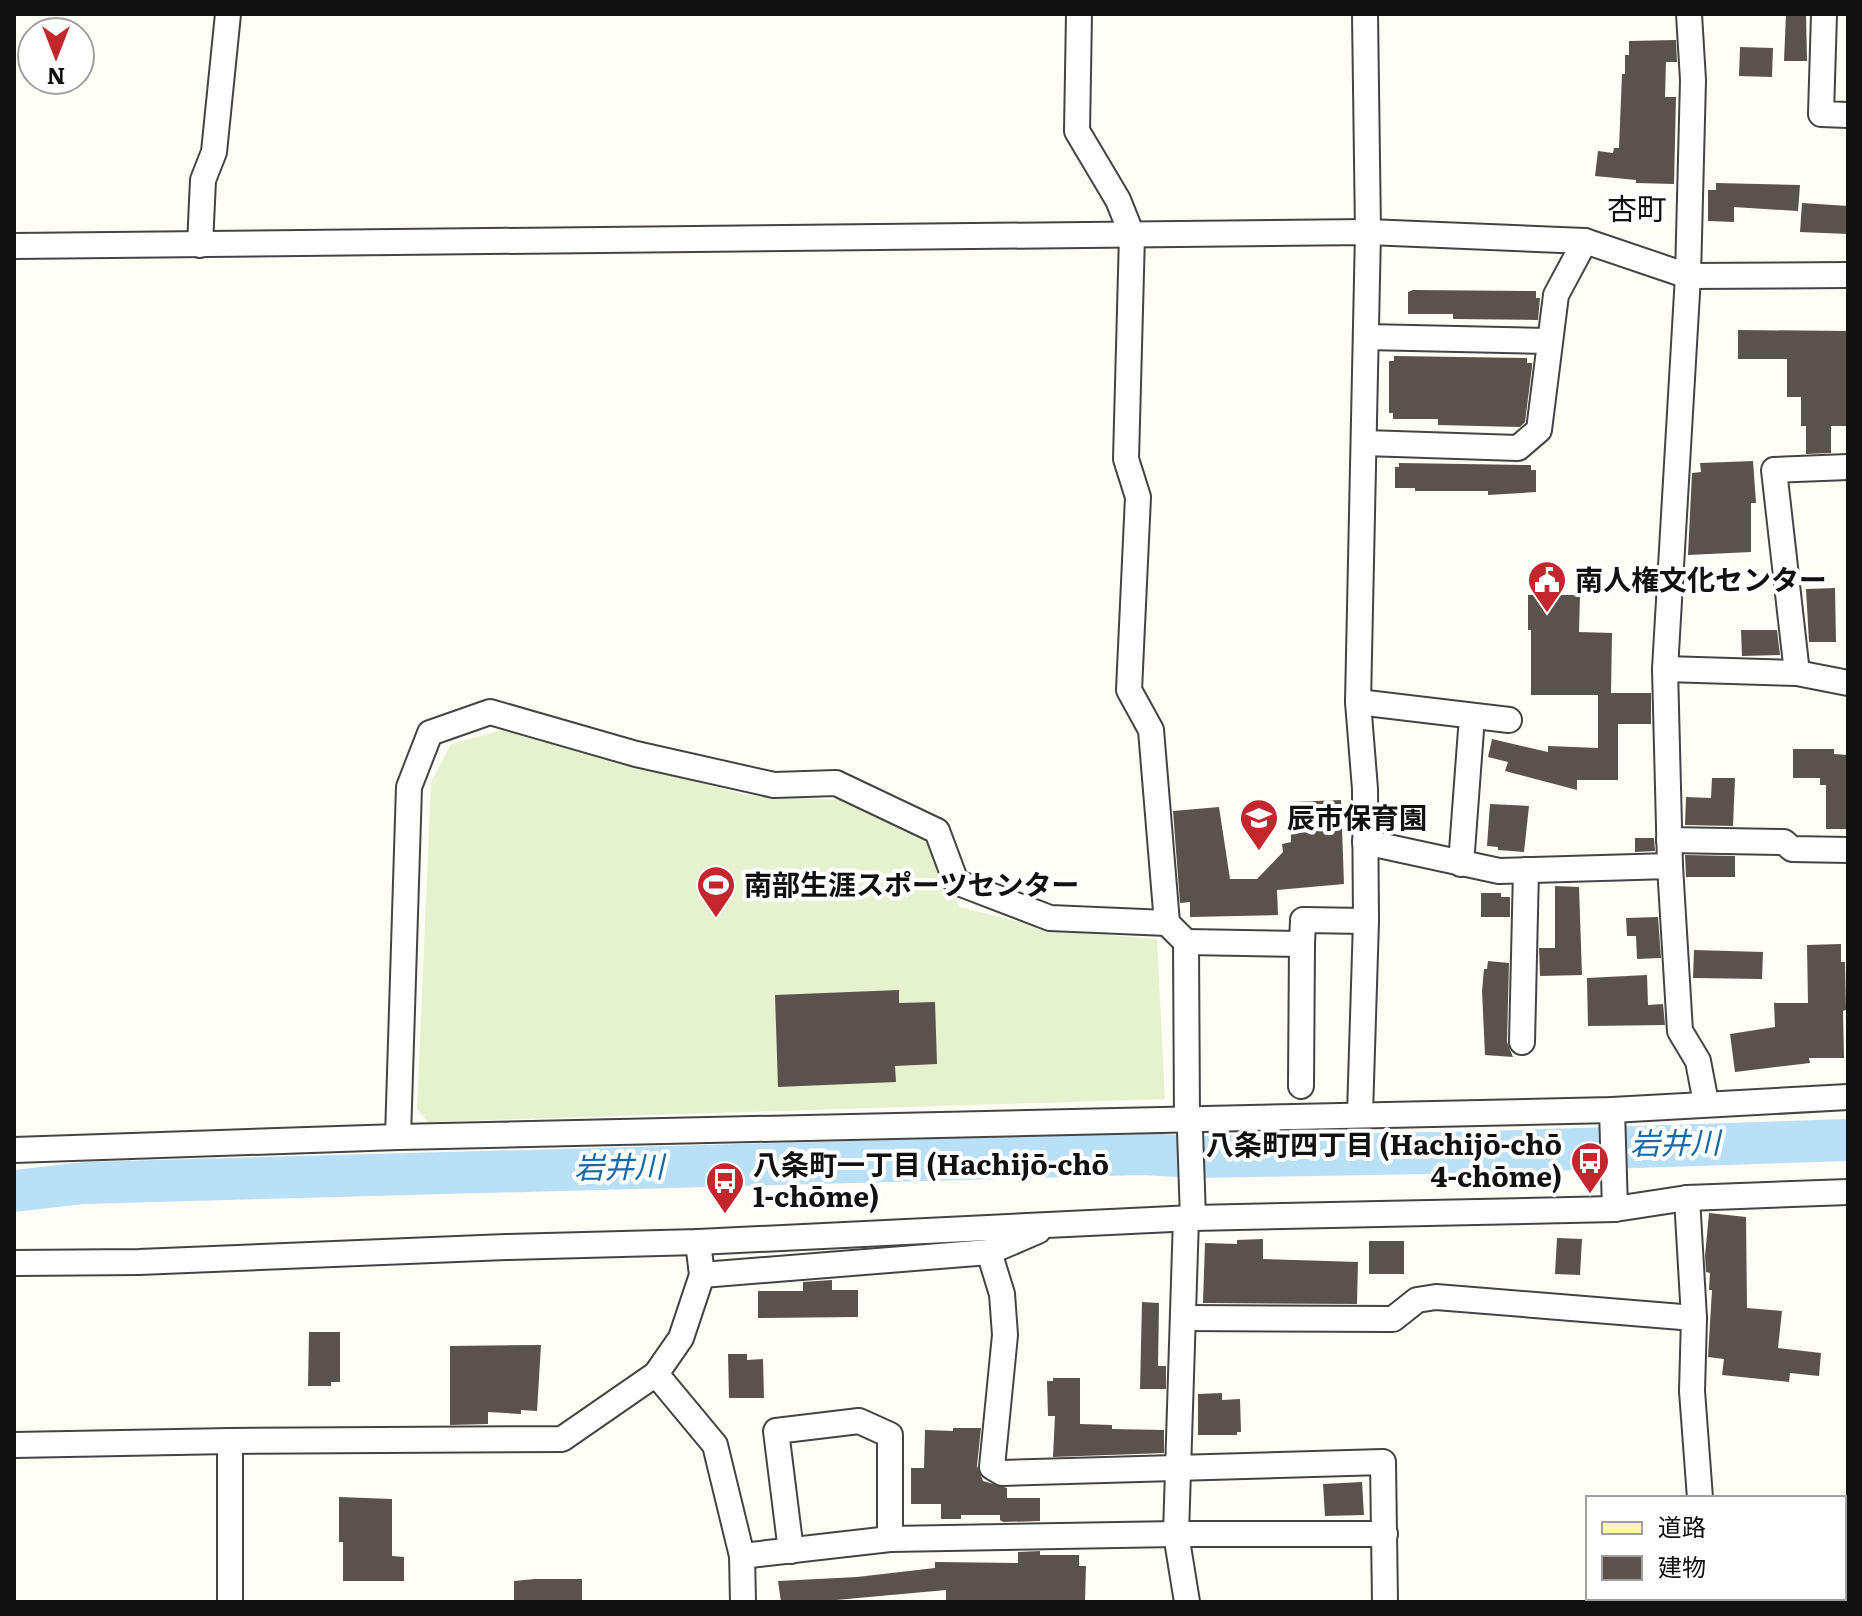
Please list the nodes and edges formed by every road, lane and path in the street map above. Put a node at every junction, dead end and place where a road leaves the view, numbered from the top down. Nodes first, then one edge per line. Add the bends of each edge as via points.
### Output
1 (228, 14) edge
2 (1079, 14) edge
3 (1365, 14) edge
4 (1689, 14) edge
5 (1824, 14) edge
6 (1848, 115) edge
7 (1368, 232) junction
8 (1132, 235) junction
9 (1585, 241) junction
10 (200, 245) junction
11 (14, 246) edge
12 (1848, 275) edge
13 (1688, 276) junction
14 (1366, 337) junction
15 (1550, 341) junction
16 (1365, 443) junction
17 (1848, 467) edge
18 (1665, 669) junction
19 (1797, 673) junction
20 (1848, 683) edge
21 (1358, 702) junction
22 (1509, 720) dead end
23 (1471, 730) dead end
24 (1669, 840) junction
25 (1365, 842) junction
26 (1848, 850) edge
27 (1461, 864) junction
28 (1670, 866) junction
29 (1526, 870) junction
30 (1366, 921) junction
31 (1167, 923) junction
32 (1186, 942) junction
33 (1302, 944) junction
34 (1522, 1042) dead end
35 (1301, 1086) dead end
36 (1848, 1097) edge
37 (1706, 1103) junction
38 (1360, 1114) junction
39 (1613, 1115) junction
40 (1189, 1125) junction
41 (398, 1137) junction
42 (14, 1150) edge
43 (1848, 1192) edge
44 (1687, 1198) junction
45 (1615, 1201) junction
46 (1190, 1215) junction
47 (1055, 1224) junction
48 (698, 1242) junction
49 (989, 1252) junction
50 (14, 1263) edge
51 (702, 1275) junction
52 (1184, 1318) junction
53 (1694, 1318) junction
54 (656, 1374) junction
55 (230, 1441) junction
56 (14, 1445) edge
57 (1696, 1456) junction
58 (1178, 1467) junction
59 (1691, 1496) edge
60 (1700, 1496) edge
61 (1176, 1534) junction
62 (1385, 1534) junction
63 (890, 1539) junction
64 (791, 1551) junction
65 (742, 1556) junction
66 (230, 1602) edge
67 (743, 1602) edge
68 (1187, 1602) edge
69 (1385, 1602) edge

1 - 10 street via 214,152 203,180
2 - 8 street via 1077,131
3 - 7 street
4 - 13 street via 1693,80
5 - 6 street via 1821,114
7 - 8 street
7 - 9 street
7 - 14 street
8 - 10 street
8 - 31 street via 1126,459 1138,497 1129,690 1151,730
9 - 13 street
9 - 15 street via 1556,295
10 - 11 street
12 - 13 street
13 - 18 street
14 - 15 street
14 - 16 street
15 - 16 street via 1539,430 1518,448
16 - 21 street
17 - 19 street via 1774,470
18 - 19 street
18 - 24 street
19 - 20 street
21 - 22 street
21 - 25 street
23 - 27 street
24 - 26 street via 1784,842 1792,849
24 - 28 street
25 - 27 street
25 - 30 street
27 - 29 street
28 - 29 street
28 - 37 street via 1680,1031 1698,1061
29 - 34 street
30 - 33 street via 1303,920
30 - 38 street
31 - 32 street
31 - 41 street via 1050,918 956,882 937,831 836,783 774,785 636,754 490,712 430,733 409,787
32 - 33 street
32 - 40 street
33 - 35 street
36 - 37 street
37 - 39 street
38 - 39 street
38 - 40 street
39 - 45 street
40 - 41 street
40 - 46 street
41 - 42 street
43 - 44 street
44 - 45 street
44 - 53 street
45 - 46 street
46 - 47 street
46 - 52 street
47 - 48 street
47 - 49 street
48 - 50 street
48 - 51 street
49 - 51 street
49 - 58 street via 1002,1294 1005,1335 992,1467 1002,1473
51 - 54 street via 681,1338
52 - 53 street via 1393,1319 1417,1300 1436,1297
52 - 58 street
53 - 57 street
54 - 55 street via 562,1439
54 - 65 street via 715,1445
55 - 56 street
55 - 66 street
57 - 59 street
57 - 60 street
58 - 61 street
58 - 62 street via 1383,1462
61 - 62 street
61 - 63 street
61 - 68 street
62 - 69 street
63 - 64 street
63 - 64 street via 890,1435 859,1421 776,1431
64 - 65 street
65 - 67 street

